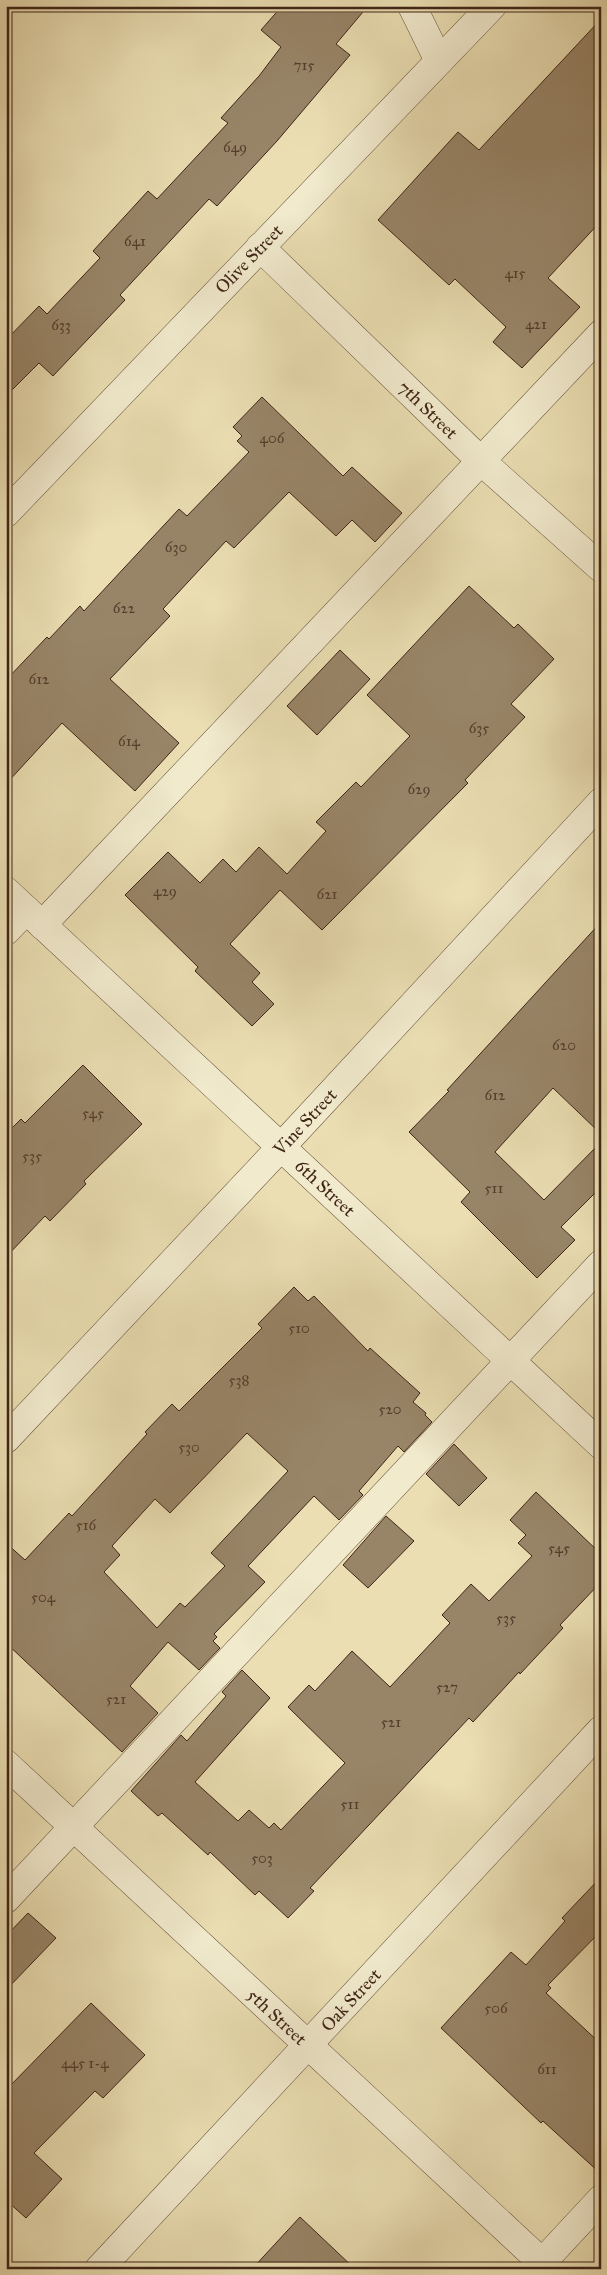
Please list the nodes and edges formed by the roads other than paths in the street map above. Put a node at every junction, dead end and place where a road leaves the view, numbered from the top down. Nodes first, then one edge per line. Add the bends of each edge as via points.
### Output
1 (412, 6) edge
2 (492, 6) edge
3 (439, 61) junction
4 (260, 246) junction
5 (601, 334) edge
6 (481, 461) junction
7 (6, 513) edge
8 (601, 568) edge
9 (601, 802) edge
10 (6, 891) edge
11 (34, 918) junction
12 (6, 931) edge
13 (281, 1147) junction
14 (601, 1264) edge
15 (510, 1360) junction
16 (6, 1439) edge
17 (601, 1445) edge
18 (601, 1730) edge
19 (6, 1764) edge
20 (74, 1828) junction
21 (6, 1900) edge
22 (309, 2046) junction
23 (601, 2199) edge
24 (542, 2266) edge
25 (100, 2269) edge

1 - 3 street
2 - 3 street, Olive Street
3 - 4 street, Olive Street
4 - 6 street, 7th Street
4 - 7 street, Olive Street
5 - 6 street
6 - 8 street, 7th Street
6 - 11 street
9 - 13 street, Vine Street
10 - 11 street, 6th Street
11 - 12 street
11 - 13 street, 6th Street
13 - 15 street, 6th Street
13 - 16 street, Vine Street
14 - 15 street
15 - 17 street, 6th Street
15 - 20 street
18 - 22 street, Oak Street
19 - 20 street, 5th Street
20 - 21 street
20 - 22 street, 5th Street
22 - 24 street, 5th Street
22 - 25 street, Oak Street
23 - 24 street

